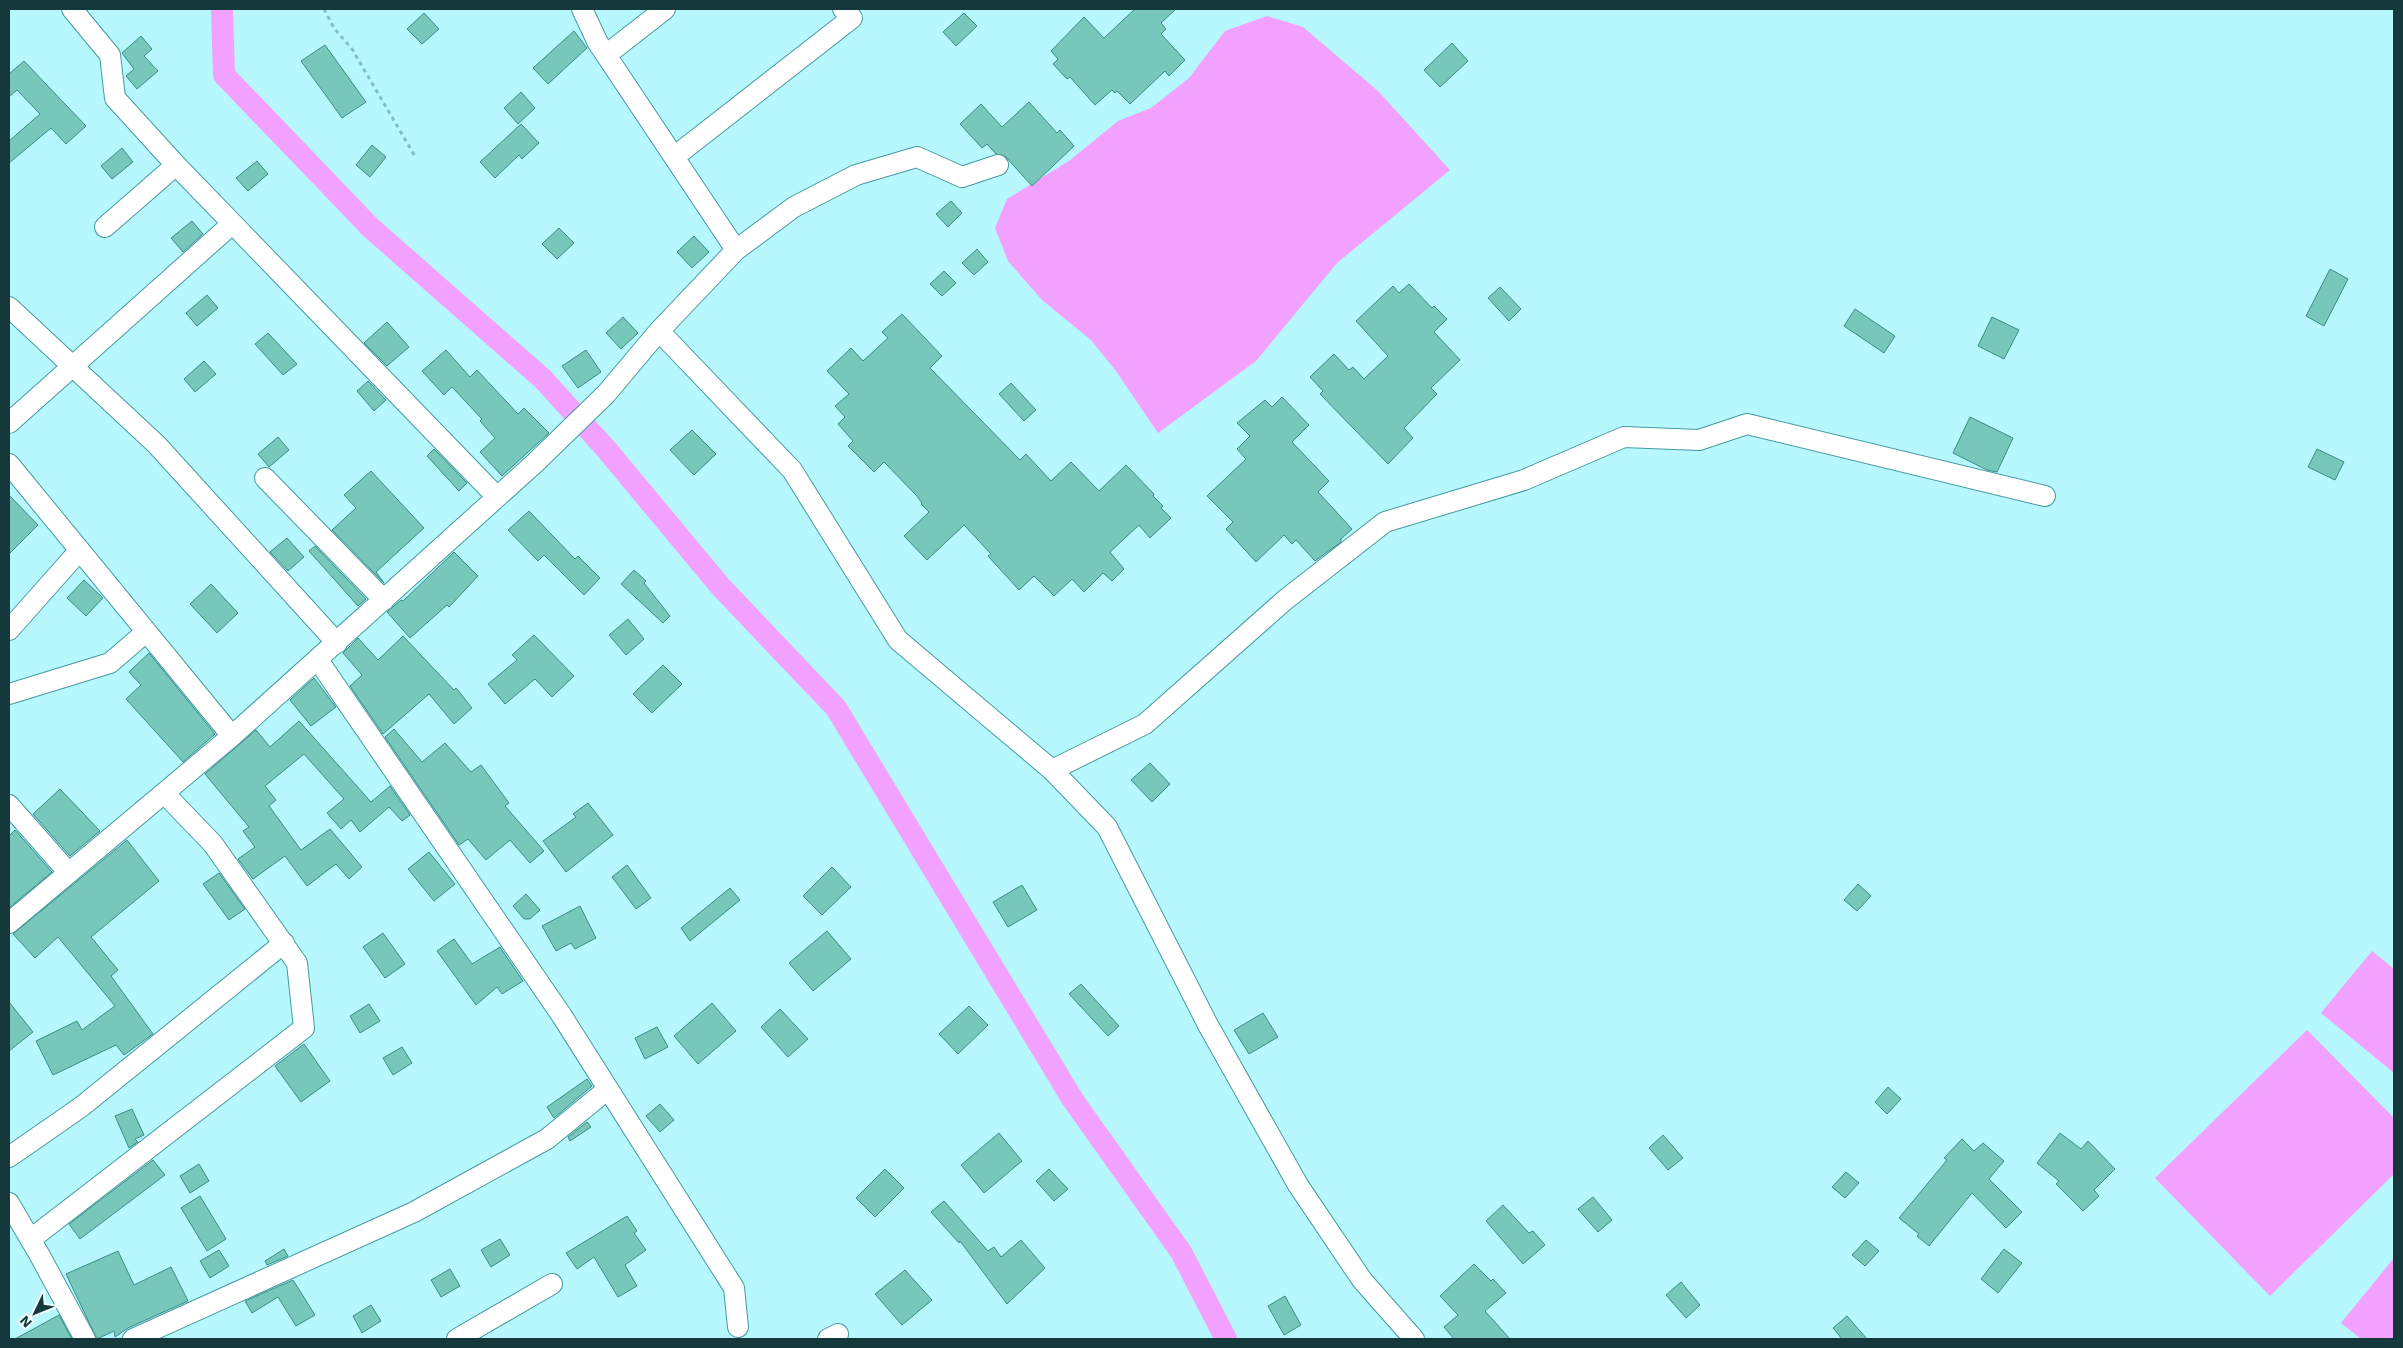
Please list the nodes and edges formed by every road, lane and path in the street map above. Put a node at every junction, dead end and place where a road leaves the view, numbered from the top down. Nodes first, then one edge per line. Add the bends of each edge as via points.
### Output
1 (72, 9) edge
2 (324, 9) edge
3 (582, 9) edge
4 (665, 9) edge
5 (843, 9) edge
6 (606, 55) junction
7 (674, 157) junction
8 (416, 158) dead end
9 (176, 165) junction
10 (998, 165) dead end
11 (232, 224) junction
12 (105, 227) dead end
13 (736, 250) junction
14 (9, 307) edge
15 (659, 331) junction
16 (73, 367) junction
17 (9, 423) edge
18 (9, 464) edge
19 (265, 478) dead end
20 (2045, 496) dead end
21 (497, 497) junction
22 (79, 551) junction
23 (384, 600) junction
24 (9, 630) edge
25 (146, 632) junction
26 (337, 643) junction
27 (318, 660) junction
28 (9, 694) edge
29 (232, 736) junction
30 (1052, 770) junction
31 (164, 793) junction
32 (9, 805) edge
33 (69, 873) junction
34 (12, 916) edge
35 (284, 943) junction
36 (608, 1089) junction
37 (9, 1157) edge
38 (9, 1202) edge
39 (31, 1239) junction
40 (552, 1284) dead end
41 (738, 1327) dead end
42 (84, 1339) edge
43 (133, 1339) edge
44 (457, 1339) edge
45 (1414, 1339) edge

1 - 9 street via 110,55 115,98
2 - 8 path via 334,28 352,49
3 - 6 street
4 - 6 street
5 - 7 street via 852,18
6 - 7 street
7 - 13 street
9 - 11 street
9 - 12 street
10 - 13 street via 962,177 917,157 856,175 794,207
11 - 16 street
11 - 21 street
13 - 15 street
14 - 16 street
15 - 21 street via 606,394
15 - 30 street via 792,470 898,640
16 - 17 street
16 - 26 street via 157,445
18 - 22 street
19 - 23 street
20 - 30 street via 1747,424 1699,440 1624,437 1524,480 1384,522 1285,600 1145,724
21 - 23 street
22 - 24 street
22 - 25 street
23 - 26 street
25 - 28 street via 110,663
25 - 29 street
26 - 27 street
27 - 29 street
27 - 36 street via 562,1016
29 - 31 street
30 - 45 street via 1107,827 1208,1025 1298,1186 1362,1280
31 - 33 street
31 - 35 street via 213,844
32 - 33 street
33 - 34 street
35 - 37 street via 81,1107
35 - 39 street via 297,963 304,1028
36 - 41 street via 734,1288
36 - 43 street via 547,1139 414,1212
38 - 39 street
39 - 42 street
40 - 44 street

